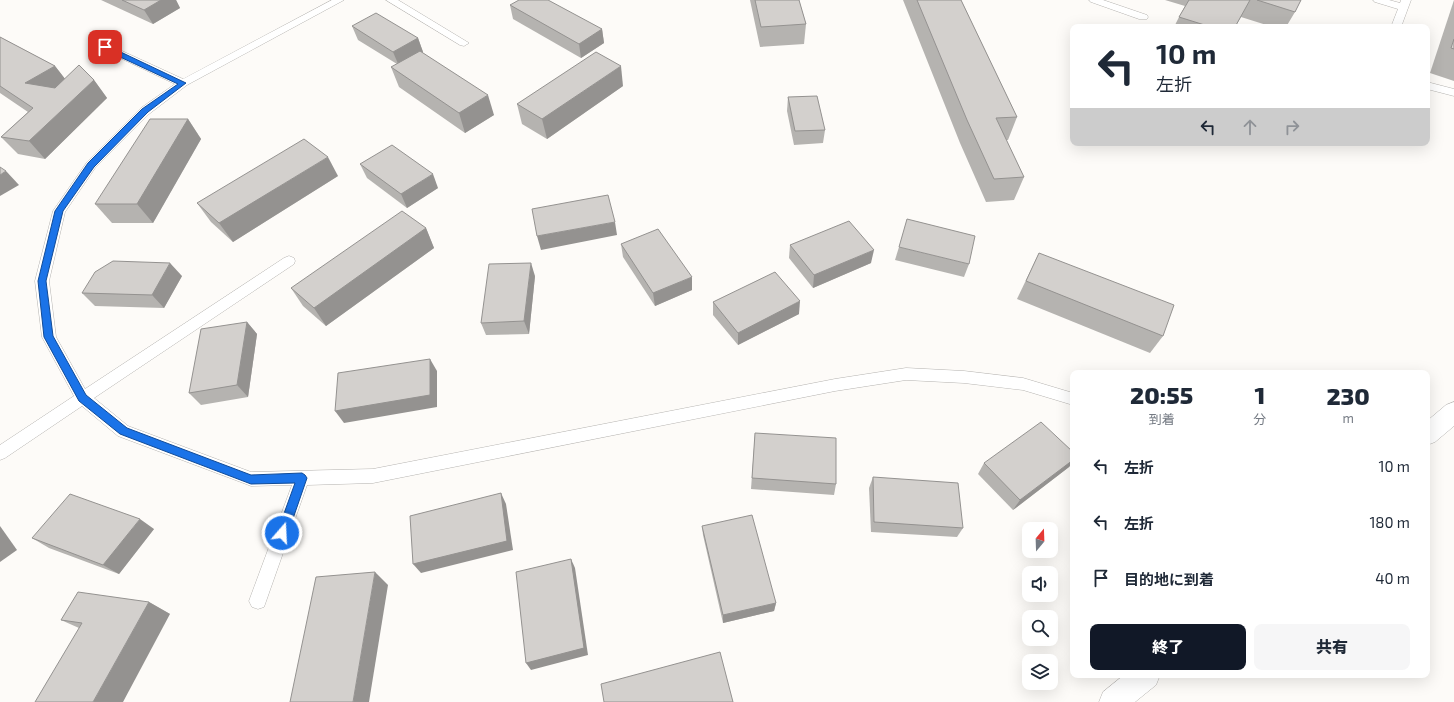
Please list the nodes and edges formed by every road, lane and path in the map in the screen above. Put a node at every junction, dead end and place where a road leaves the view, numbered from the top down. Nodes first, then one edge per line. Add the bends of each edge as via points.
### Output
1 (339, 0) edge
2 (391, 0) edge
3 (1094, 0) edge
4 (1378, 0) edge
5 (1404, 4) edge
6 (1144, 17) dead end
7 (1397, 24) edge
8 (464, 43) dead end
9 (105, 47) dead end
10 (183, 83) junction
11 (1430, 86) edge
12 (1454, 93) edge
13 (289, 261) dead end
14 (83, 398) junction
15 (1070, 399) edge
16 (1454, 412) edge
17 (1430, 432) edge
18 (0, 453) edge
19 (302, 478) junction
20 (258, 601) dead end
21 (1142, 678) edge
22 (1113, 702) edge

1 - 10 lane
2 - 8 lane
3 - 6 lane
4 - 5 lane
5 - 7 lane
9 - 10 lane
10 - 14 lane via 145,111 91,165 59,211 42,281 49,337
11 - 12 lane
13 - 14 lane
14 - 18 lane
14 - 19 lane via 123,431 251,479
15 - 19 lane via 1023,384 964,376 906,374 835,385 373,476
16 - 17 main road
19 - 20 lane
21 - 22 main road

